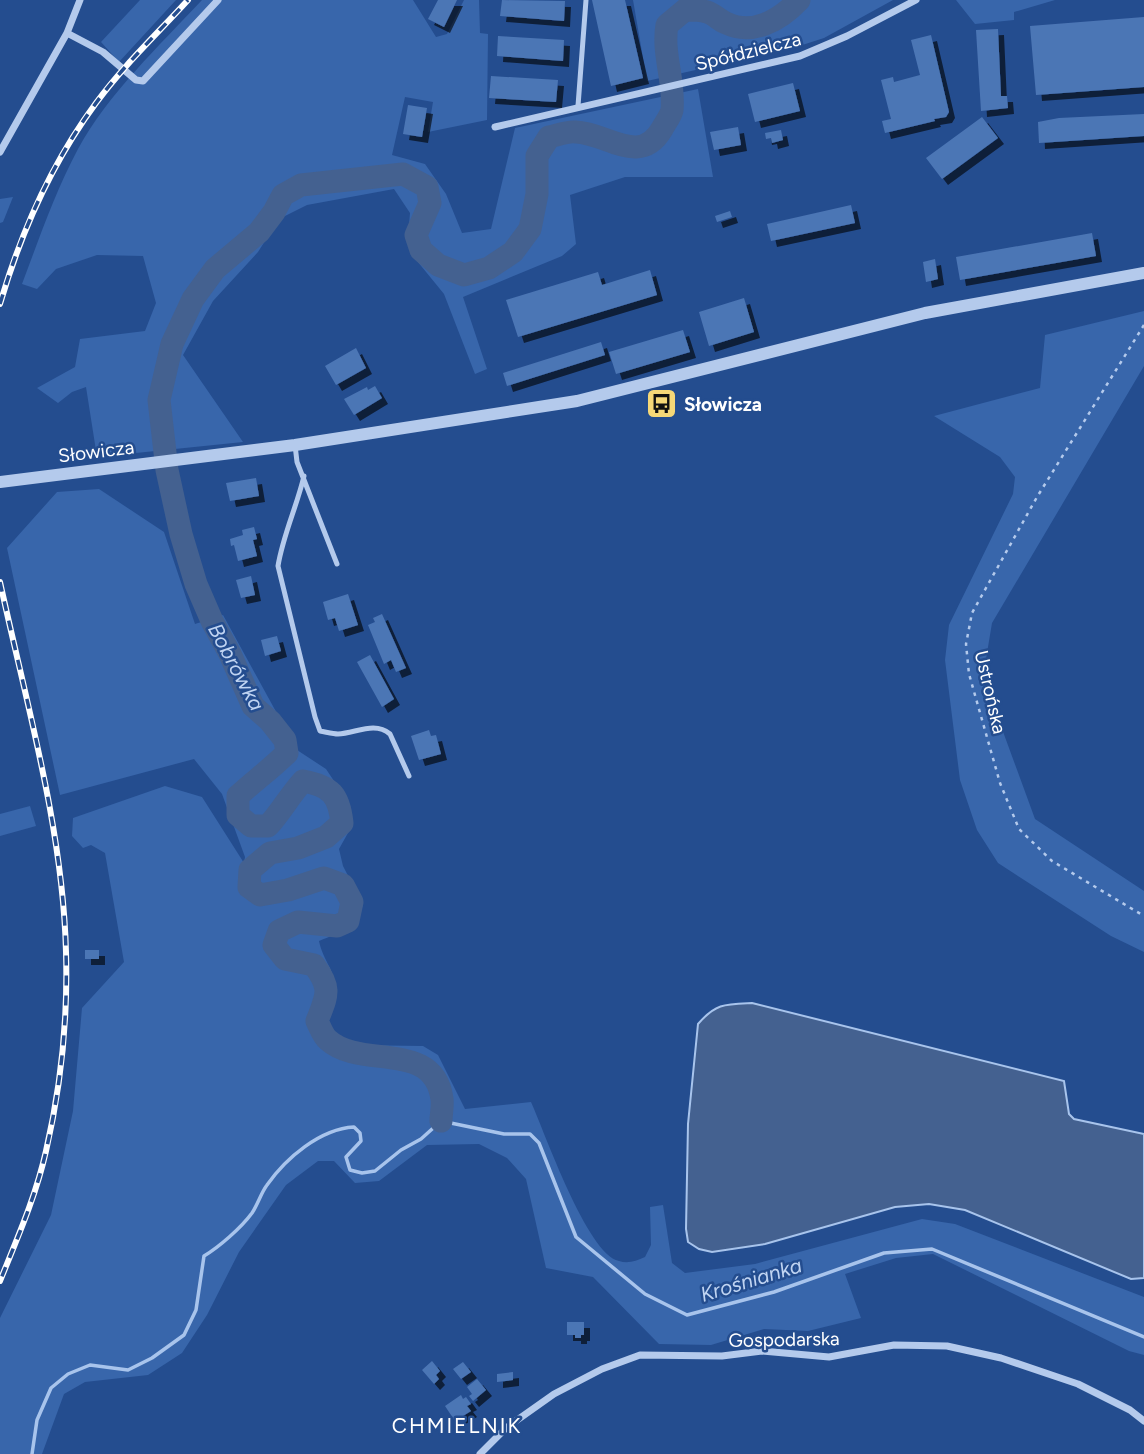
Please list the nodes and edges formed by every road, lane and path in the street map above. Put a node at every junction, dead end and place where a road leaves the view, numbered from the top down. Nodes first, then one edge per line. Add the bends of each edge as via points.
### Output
1 (80, 0) edge
2 (218, 0) edge
3 (586, 0) edge
4 (916, 0) edge
5 (66, 33) junction
6 (578, 106) junction
7 (495, 127) dead end
8 (0, 152) edge
9 (1144, 273) edge
10 (1144, 325) edge
11 (295, 445) junction
12 (304, 476) junction
13 (0, 482) edge
14 (337, 564) dead end
15 (409, 776) dead end
16 (1144, 915) edge
17 (1144, 1421) edge
18 (480, 1454) edge

1 - 5 street
2 - 5 street via 143,81
3 - 6 lane
4 - 6 street, Spółdzielcza via 800,56
5 - 8 street
6 - 7 street, Spółdzielcza
9 - 11 street, Słowicza via 925,313 578,401
10 - 16 path, Ustrońska via 1037,497 972,613 966,644 969,674 1000,783 1019,829 1052,861
11 - 12 lane
11 - 13 street, Słowicza
12 - 14 lane
12 - 15 lane via 278,566 315,717 320,731 338,734 385,729
17 - 18 street, Gospodarska via 1078,1384 1001,1358 947,1346 894,1345 829,1357 762,1351 722,1356 640,1355 554,1394 506,1428

